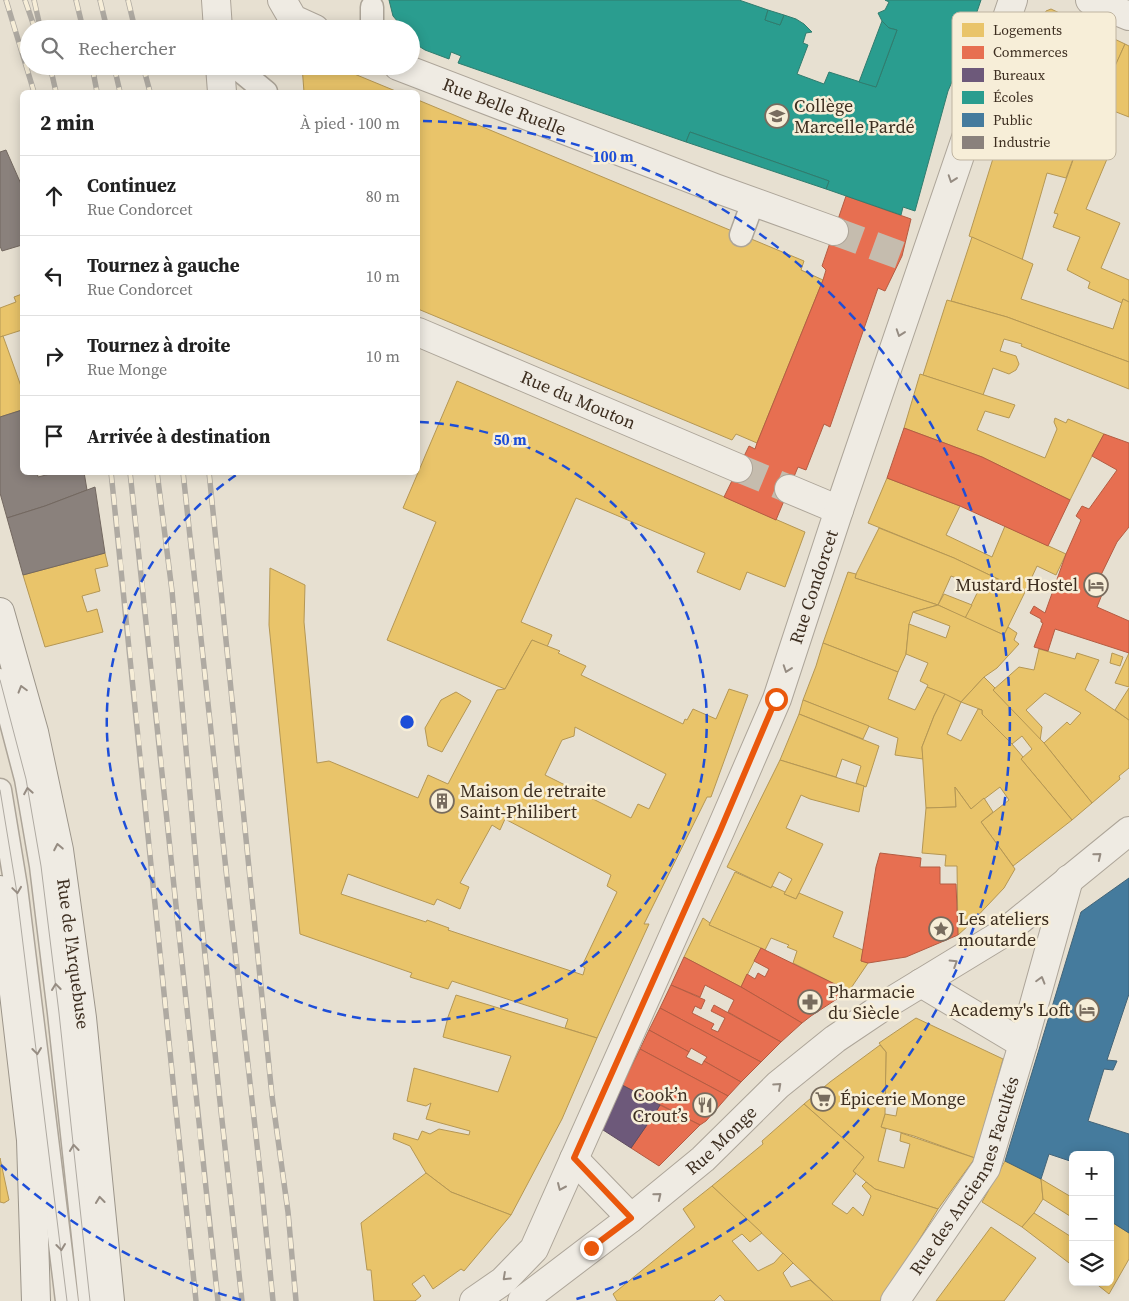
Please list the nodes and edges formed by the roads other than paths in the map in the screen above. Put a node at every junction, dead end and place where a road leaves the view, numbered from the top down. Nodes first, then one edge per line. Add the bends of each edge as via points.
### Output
1 (216, 0) edge
2 (282, 0) edge
3 (1013, 0) edge
4 (1090, 0) edge
5 (1008, 12) edge
6 (1129, 16) edge
7 (217, 20) edge
8 (298, 20) edge
9 (420, 74) edge
10 (221, 75) edge
11 (245, 75) edge
12 (222, 90) edge
13 (264, 90) edge
14 (952, 159) edge
15 (753, 202) junction
16 (834, 231) tunnel mouth
17 (741, 235) dead end
18 (420, 333) edge
19 (738, 468) tunnel mouth
20 (789, 489) tunnel mouth
21 (839, 510) junction
22 (0, 612) edge
23 (0, 680) edge
24 (0, 790) edge
25 (1129, 831) edge
26 (1070, 879) junction
27 (0, 890) edge
28 (3, 915) edge
29 (921, 983) junction
30 (1024, 1044) junction
31 (574, 1158) junction
32 (631, 1218) junction
33 (534, 1249) junction
34 (556, 1290) edge
35 (36, 1301) edge
36 (67, 1301) edge
37 (90, 1301) edge
38 (110, 1301) edge
39 (474, 1301) edge
40 (522, 1301) edge
41 (895, 1301) edge

1 - 7 street
2 - 8 street
3 -> 5 street, Rue Condorcet
4 - 6 street
9 - 15 street, Rue Belle Ruelle
10 - 12 street
11 - 13 lane
14 -> 21 street, Rue Condorcet via 913,260
15 - 16 street, Rue Belle Ruelle
15 - 17 lane
18 - 19 street, Rue du Mouton
20 - 21 street
21 -> 31 street, Rue Condorcet via 776,699
38 -> 22 street, Rue de l'Arquebuse via 82,1018 59,850 34,732
37 -> 23 lane, Rue de l'Arquebuse via 41,866 26,779
24 -> 36 lane via 16,887
26 -> 25 street, Rue Monge
29 -> 26 street, Rue Monge via 1004,932
30 -> 26 street
27 - 28 street
28 - 35 street via 32,1140
29 - 30 street
32 -> 29 street, Rue Monge via 703,1159 778,1085 835,1039
30 - 41 street, Rue des Anciennes Facultés via 986,1168
31 - 32 street
31 -> 33 street, Rue Condorcet
32 - 34 street, Rue Monge
33 - 34 street
33 -> 39 street via 503,1281
34 - 40 street, Rue Monge

